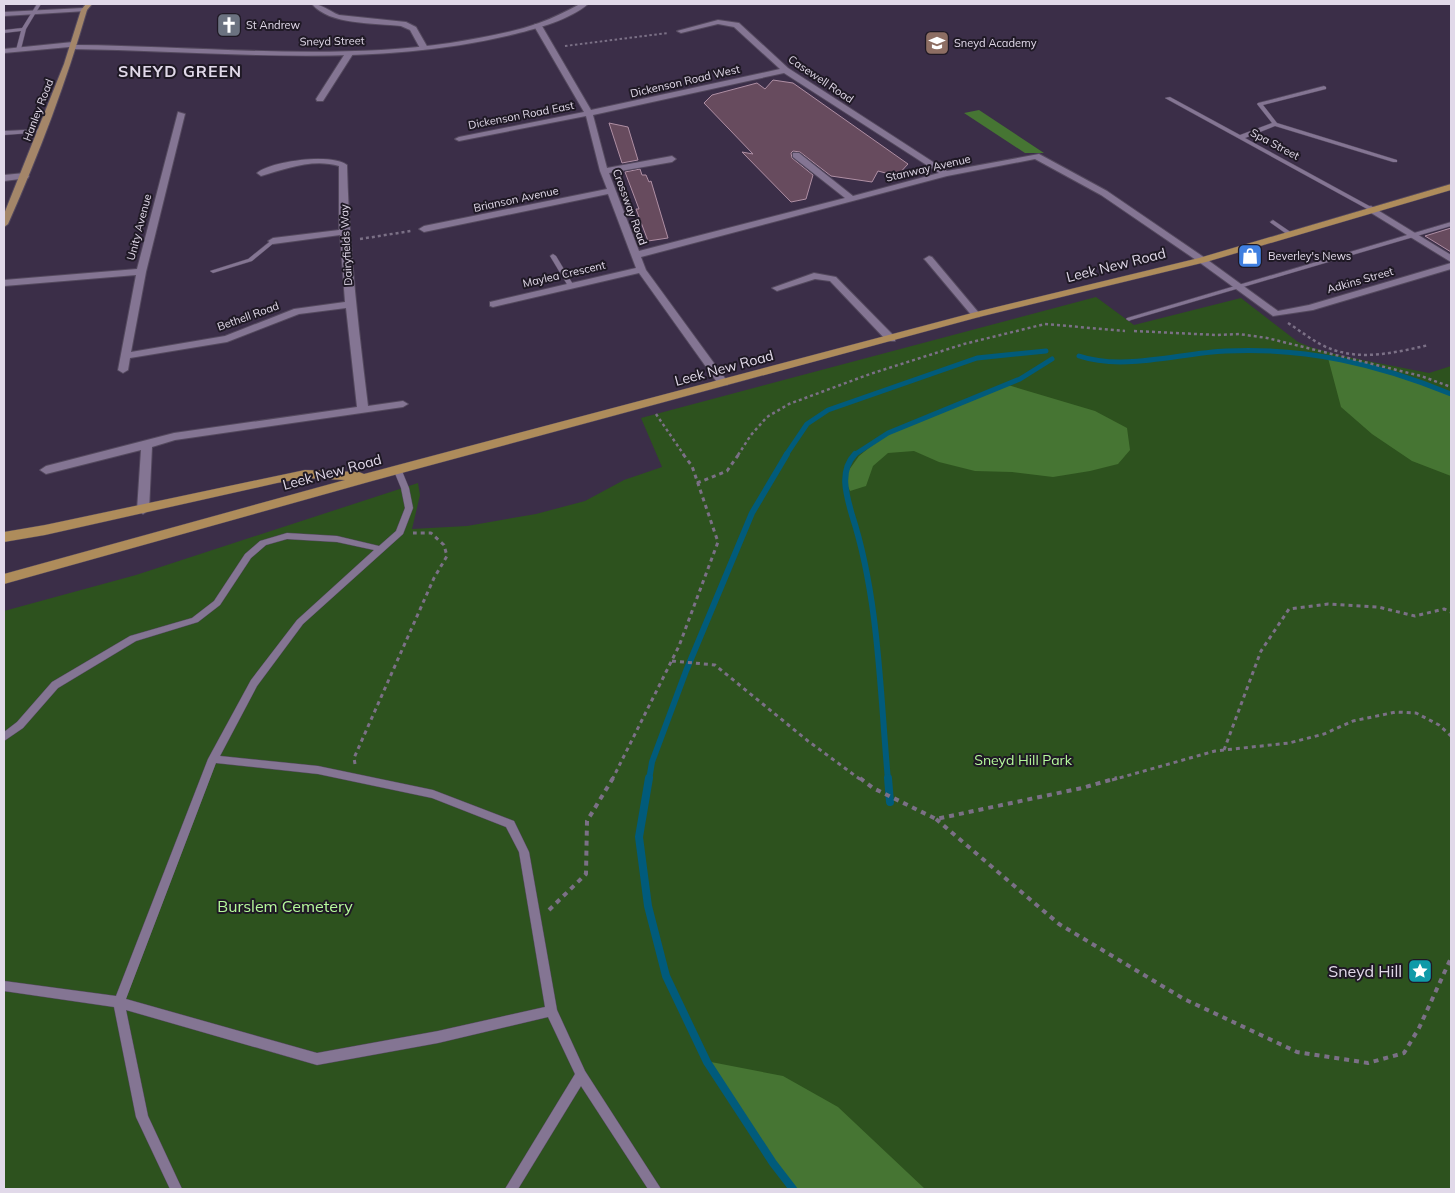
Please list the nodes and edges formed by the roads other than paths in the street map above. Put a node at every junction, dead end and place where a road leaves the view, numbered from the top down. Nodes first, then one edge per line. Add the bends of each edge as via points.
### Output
1 (39, 4) edge
2 (89, 4) edge
3 (315, 4) edge
4 (585, 4) edge
5 (84, 10) junction
6 (33, 12) junction
7 (4, 14) edge
8 (538, 26) junction
9 (24, 29) junction
10 (4, 31) edge
11 (681, 31) road end
12 (73, 46) junction
13 (424, 48) junction
14 (18, 49) junction
15 (4, 51) edge
16 (349, 54) junction
17 (785, 70) junction
18 (1324, 88) dead end
19 (1168, 98) dead end
20 (320, 99) dead end
21 (181, 114) dead end
22 (589, 114) junction
23 (1275, 124) junction
24 (43, 130) junction
25 (4, 133) edge
26 (1241, 137) junction
27 (458, 139) dead end
28 (796, 155) dead end
29 (672, 159) dead end
30 (1395, 161) dead end
31 (604, 171) junction
32 (261, 173) dead end
33 (946, 174) junction
34 (25, 176) junction
35 (4, 178) edge
36 (1451, 187) edge
37 (612, 191) junction
38 (851, 198) junction
39 (1371, 209) junction
40 (1273, 222) dead end
41 (4, 224) edge
42 (1451, 224) edge
43 (424, 229) road end
44 (1290, 234) junction
45 (1413, 235) junction
46 (345, 236) junction
47 (272, 241) joint
48 (636, 255) junction
49 (553, 256) dead end
50 (929, 259) dead end
51 (1451, 259) edge
52 (1202, 260) junction
53 (1451, 266) edge
54 (641, 270) junction
55 (214, 271) dead end
56 (141, 272) junction
57 (4, 282) edge
58 (571, 286) junction
59 (777, 288) dead end
60 (1238, 288) junction
61 (350, 304) junction
62 (493, 304) dead end
63 (1276, 314) joint
64 (976, 315) junction
65 (1129, 318) dead end
66 (891, 339) junction
67 (126, 356) junction
68 (122, 370) dead end
69 (723, 383) junction
70 (403, 404) dead end
71 (364, 410) junction
72 (147, 445) junction
73 (46, 470) dead end
74 (398, 470) junction
75 (370, 477) junction
76 (143, 510) junction
77 (4, 537) edge
78 (381, 549) junction
79 (4, 578) edge
80 (4, 737) edge
81 (213, 759) junction
82 (4, 986) edge
83 (119, 1002) junction
84 (551, 1011) junction
85 (581, 1075) junction
86 (176, 1189) edge
87 (510, 1189) edge
88 (655, 1189) edge

1 - 6 lane
2 - 5 main road, Hanley Road
3 - 13 street via 338,17 403,24 413,29
4 - 8 street, Sneyd Street
5 - 6 street
5 - 12 main road, Hanley Road
6 - 7 street
6 - 9 lane
8 - 13 street, Sneyd Street
8 - 22 street, Crossway Road
9 - 10 lane
9 - 14 lane
11 - 17 street, Casewell Road via 718,22 736,25
12 - 14 street, Sneyd Street
12 - 16 street, Sneyd Street
12 - 24 main road, Hanley Road
13 - 16 street, Sneyd Street
14 - 15 street, Sneyd Street
16 - 20 street
17 - 22 street, Dickenson Road West
17 - 33 street, Casewell Road
18 - 23 lane via 1260,104
19 - 26 lane, Spa Street
21 - 56 street, Unity Avenue
22 - 27 street, Dickenson Road East
22 - 31 street, Crossway Road
23 - 26 lane
23 - 30 lane
24 - 25 lane
24 - 34 main road, Hanley Road
26 - 39 lane, Spa Street
28 - 38 street
29 - 31 street
31 - 37 street, Crossway Road
32 - 46 street, Dairyfields Way via 274,167 334,160 343,165
33 - 38 street, Stanway Avenue
33 - 52 street, Stanway Avenue via 1036,156 1104,193
34 - 35 street
34 - 41 main road, Hanley Road
36 - 39 highway, Leek New Road
37 - 43 street, Brianson Avenue
37 - 48 street, Crossway Road
38 - 48 street, Stanway Avenue
39 - 44 highway, Leek New Road
39 - 45 street
40 - 44 lane
42 - 45 lane
44 - 52 highway, Leek New Road
45 - 51 street
45 - 60 lane
46 - 47 street
46 - 61 street, Dairyfields Way
47 - 55 lane via 250,260
48 - 54 street, Crossway Road
49 - 58 lane
50 - 64 street
52 - 60 street, Stanway Avenue
52 - 64 highway, Leek New Road
53 - 63 street, Adkins Street via 1310,308
54 - 58 street, Maylea Crescent
54 - 69 street, Crossway Road
56 - 57 street, Unity Avenue
56 - 67 street
58 - 62 street, Maylea Crescent
59 - 66 street via 814,276 834,279
60 - 63 street, Stanway Avenue
60 - 65 lane
61 - 67 street, Bethell Road via 297,311 227,339
61 - 71 street, Dairyfields Way
64 - 66 highway, Leek New Road
66 - 69 highway, Leek New Road
67 - 68 street
69 - 74 highway, Leek New Road
70 - 71 street
71 - 72 street via 174,437
72 - 73 street
72 - 76 street
74 - 75 highway, Leek New Road
74 - 78 lane via 409,508 400,532
75 - 76 highway via 305,474
75 - 79 highway, Leek New Road
76 - 77 highway
78 - 80 lane via 337,539 287,536 263,543 248,556 217,603 195,620 134,638 55,685 20,725
78 - 81 lane via 300,622 254,683
81 - 83 lane
81 - 84 lane via 318,770 433,794 510,824 524,852
82 - 83 lane
83 - 84 lane via 317,1059 438,1037
83 - 86 lane via 142,1117
84 - 85 lane
85 - 87 lane
85 - 88 lane

